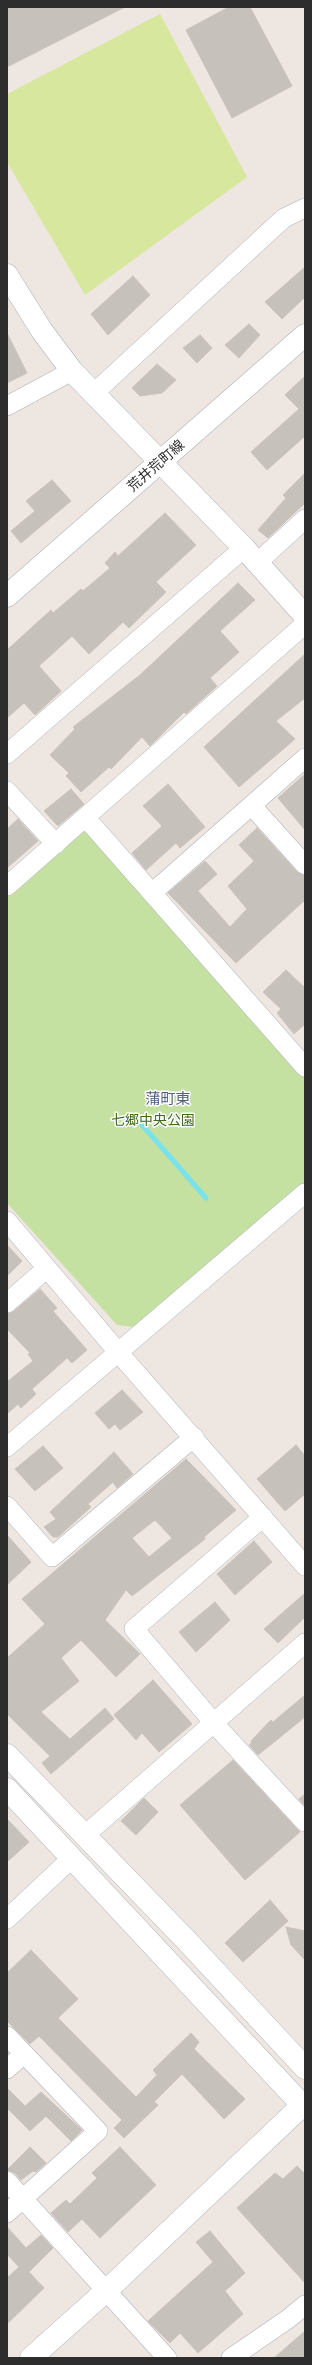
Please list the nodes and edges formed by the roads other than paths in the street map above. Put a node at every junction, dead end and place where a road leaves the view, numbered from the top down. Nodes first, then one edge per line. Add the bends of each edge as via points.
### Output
1 (305, 208) edge
2 (7, 275) edge
3 (305, 335) edge
4 (72, 371) junction
5 (94, 393) junction
6 (7, 406) edge
7 (160, 463) junction
8 (305, 519) edge
9 (251, 556) junction
10 (7, 596) edge
11 (305, 616) edge
12 (305, 624) edge
13 (7, 754) edge
14 (305, 758) edge
15 (7, 791) edge
16 (252, 806) junction
17 (86, 818) junction
18 (56, 844) junction
19 (305, 865) edge
20 (7, 886) edge
21 (152, 894) junction
22 (302, 1057) edge
23 (305, 1193) edge
24 (7, 1221) edge
25 (47, 1268) junction
26 (7, 1303) edge
27 (118, 1352) junction
28 (194, 1438) junction
29 (7, 1447) edge
30 (7, 1506) edge
31 (263, 1517) junction
32 (305, 1566) edge
33 (305, 1643) edge
34 (214, 1723) junction
35 (7, 1755) edge
36 (7, 1789) edge
37 (305, 1822) edge
38 (84, 1836) junction
39 (72, 1858) junction
40 (7, 1919) edge
41 (7, 2036) edge
42 (24, 2054) junction
43 (305, 2068) edge
44 (7, 2069) edge
45 (304, 2105) edge
46 (7, 2181) edge
47 (23, 2199) junction
48 (7, 2213) edge
49 (106, 2291) junction
50 (305, 2305) edge
51 (31, 2358) edge
52 (167, 2358) edge
53 (231, 2358) edge

1 - 5 street via 284,218
2 - 4 street via 42,331
3 - 7 street, 荒井荒町線
4 - 5 street
4 - 6 street
5 - 7 street
7 - 9 street
7 - 10 street, 荒井荒町線
8 - 9 street
9 - 11 street
9 - 13 street
12 - 17 street
14 - 16 street
15 - 18 street
16 - 19 street
16 - 21 street
17 - 18 street
17 - 21 street
18 - 20 street
21 - 22 street
23 - 27 street
24 - 25 street
25 - 26 street
25 - 27 street
27 - 28 street
27 - 29 street
28 - 30 street via 52,1557
28 - 31 street
31 - 32 street
31 - 34 street via 134,1628
33 - 34 street
34 - 37 street
34 - 38 street
35 - 38 street
36 - 39 street
38 - 43 street via 186,1940
39 - 40 street
39 - 45 street
41 - 42 street
42 - 44 street
42 - 47 street via 98,2131
45 - 49 street
46 - 47 street
47 - 48 street
47 - 49 street
49 - 51 street
49 - 52 street
50 - 53 street

